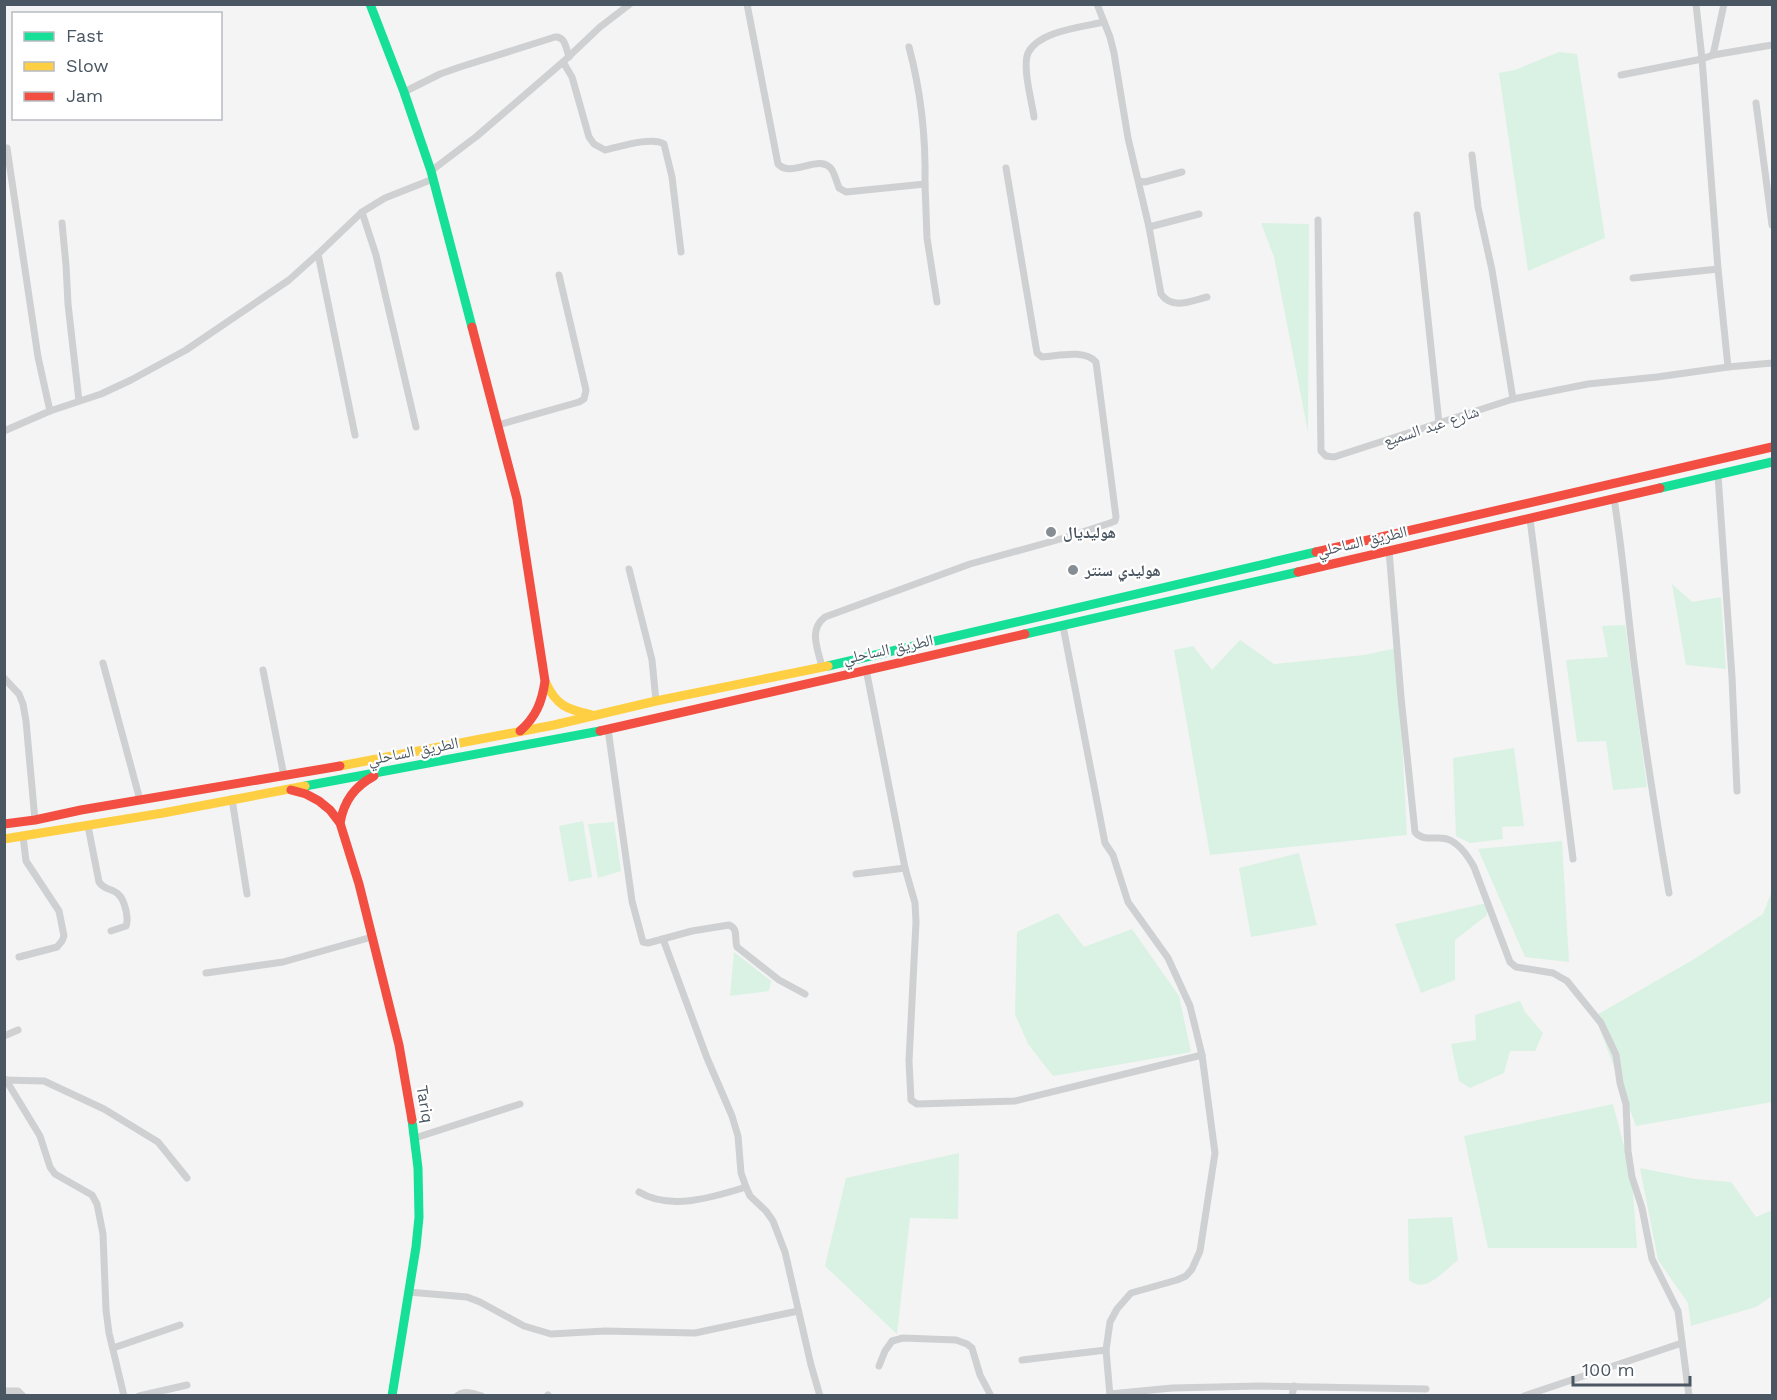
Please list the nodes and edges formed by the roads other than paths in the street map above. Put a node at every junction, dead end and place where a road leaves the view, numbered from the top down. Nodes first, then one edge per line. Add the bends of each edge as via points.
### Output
1 (370, 4) edge
2 (630, 4) edge
3 (747, 4) edge
4 (1097, 4) edge
5 (1695, 4) edge
6 (1724, 4) edge
7 (1104, 22) junction
8 (1773, 45) edge
9 (909, 47) dead end
10 (1713, 55) junction
11 (566, 59) junction
12 (1702, 59) junction
13 (1621, 75) dead end
14 (404, 92) junction
15 (1756, 103) dead end
16 (1034, 117) dead end
17 (7, 148) dead end
18 (1472, 155) dead end
19 (1006, 168) dead end
20 (1182, 172) dead end
21 (432, 175) junction
22 (1139, 181) junction
23 (925, 184) junction
24 (362, 212) junction
25 (1199, 214) dead end
26 (1417, 215) dead end
27 (1318, 220) dead end
28 (62, 223) dead end
29 (1773, 225) edge
30 (1149, 228) junction
31 (681, 252) dead end
32 (318, 254) junction
33 (1718, 269) junction
34 (559, 275) dead end
35 (1633, 278) dead end
36 (1207, 297) dead end
37 (937, 302) dead end
38 (1773, 363) edge
39 (1728, 366) junction
40 (1513, 399) junction
41 (79, 401) junction
42 (50, 411) junction
43 (1438, 423) junction
44 (498, 425) junction
45 (416, 427) dead end
46 (4, 431) edge
47 (355, 435) dead end
48 (1773, 447) edge
49 (1773, 462) edge
50 (1718, 476) junction
51 (1614, 499) junction
52 (1530, 519) junction
53 (1389, 550) junction
54 (629, 569) dead end
55 (1063, 626) junction
56 (103, 663) dead end
57 (822, 667) junction
58 (866, 669) junction
59 (263, 670) dead end
60 (4, 678) edge
61 (545, 681) junction
62 (656, 701) junction
63 (592, 715) junction
64 (608, 729) junction
65 (520, 731) junction
66 (380, 773) junction
67 (284, 776) junction
68 (289, 789) junction
69 (1737, 791) dead end
70 (232, 799) junction
71 (140, 800) junction
72 (35, 820) junction
73 (340, 822) junction
74 (4, 824) edge
75 (88, 826) junction
76 (23, 836) junction
77 (4, 839) edge
78 (1573, 859) dead end
79 (905, 868) junction
80 (856, 874) dead end
81 (1669, 893) dead end
82 (247, 894) dead end
83 (111, 931) dead end
84 (372, 937) junction
85 (663, 939) junction
86 (19, 957) dead end
87 (206, 973) dead end
88 (805, 994) dead end
89 (18, 1030) dead end
90 (4, 1036) edge
91 (1202, 1054) junction
92 (5, 1080) edge
93 (520, 1104) dead end
94 (415, 1138) junction
95 (187, 1179) dead end
96 (746, 1187) junction
97 (639, 1192) dead end
98 (408, 1292) junction
99 (798, 1311) junction
100 (180, 1325) dead end
101 (1682, 1343) junction
102 (113, 1348) junction
103 (1106, 1350) junction
104 (1022, 1360) dead end
105 (879, 1366) dead end
106 (187, 1385) dead end
107 (1294, 1386) junction
108 (1426, 1389) dead end
109 (4, 1391) edge
110 (22, 1395) edge
111 (124, 1395) edge
112 (139, 1395) edge
113 (392, 1395) edge
114 (457, 1395) edge
115 (482, 1395) edge
116 (820, 1395) edge
117 (991, 1395) edge
118 (1110, 1395) edge
119 (1292, 1395) edge
120 (1524, 1395) edge
121 (1689, 1395) edge

1 - 14 main road
2 - 11 street
3 - 23 street via 778,164 787,169 824,165 846,192
4 - 7 street
5 - 12 street
6 - 10 street
7 - 16 street via 1048,35 1036,43 1028,54 1027,69
7 - 22 street via 1114,53
8 - 10 street
9 - 23 street via 925,134
10 - 12 street
11 - 14 street via 563,39 555,37 440,74
11 - 21 street
11 - 31 street via 594,144 605,150 639,143 664,144
12 - 13 street
12 - 33 street
14 - 21 main road
15 - 29 street
17 - 42 street via 38,357
18 - 40 street
19 - 57 street via 1037,353 1042,357 1083,354 1096,362 1116,517 1110,523 970,564 825,617 815,633
20 - 22 street
21 - 24 street
21 - 44 main road
22 - 30 street
23 - 37 street via 927,238
24 - 32 street
24 - 45 street via 376,255
25 - 30 street
26 - 43 street
27 - 43 street, شارع عبد السميع via 1322,451 1334,457
28 - 41 street
30 - 36 street via 1161,294 1166,301 1176,304
32 - 41 street via 289,280 186,350 131,380
32 - 47 street
33 - 35 street
33 - 39 street
34 - 44 street via 585,399
38 - 39 street, شارع عبد السميع
39 - 40 street, شارع عبد السميع via 1588,384
40 - 43 street, شارع عبد السميع
41 - 42 street
42 - 46 street
44 - 61 main road via 517,499
48 - 57 main road, الطريق الساحلي
49 - 50 main road, الطريق الساحلي
50 - 51 main road, الطريق الساحلي
50 - 69 street
51 - 52 main road, الطريق الساحلي
51 - 81 street via 1643,731
52 - 53 main road, الطريق الساحلي
52 - 78 street
53 - 55 main road, الطريق الساحلي
53 - 101 street via 1414,832 1422,838 1449,840 1469,858 1510,962 1516,967 1553,973 1566,981 1601,1023 1616,1055 1626,1104 1632,1177 1650,1253 1678,1311
54 - 62 street via 652,660
55 - 58 main road, الطريق الساحلي
55 - 91 street via 1105,843 1113,855 1128,902 1168,958 1190,1006
56 - 71 street
57 - 62 main road, الطريق الساحلي
58 - 64 main road, الطريق الساحلي
58 - 79 street
59 - 67 street
60 - 72 street via 19,694 26,721
61 - 63 main road via 561,706
61 - 65 main road via 540,708
62 - 63 main road, الطريق الساحلي
63 - 65 main road, الطريق الساحلي
64 - 66 main road, الطريق الساحلي
64 - 85 street via 632,901 641,938 645,944
65 - 67 main road, الطريق الساحلي
66 - 68 main road, الطريق الساحلي
66 - 73 main road via 362,782 349,795
67 - 71 main road, الطريق الساحلي
68 - 70 main road, الطريق الساحلي
68 - 73 main road via 320,800
70 - 75 main road, الطريق الساحلي
70 - 82 street
71 - 72 main road, الطريق الساحلي
72 - 74 main road, الطريق الساحلي
73 - 84 main road, Tariq
75 - 76 main road, الطريق الساحلي
75 - 83 street via 99,882 107,890 117,892 128,920 126,927
76 - 77 main road, الطريق الساحلي
76 - 86 street via 27,861 59,911 64,936 57,946
79 - 80 street
79 - 91 street via 916,922 909,1061 913,1102 1015,1101
84 - 87 street via 283,962
84 - 94 main road, Tariq via 399,1045
85 - 88 street via 729,925 736,933 737,947 785,984
85 - 96 street via 706,1058 732,1116
89 - 90 street
91 - 103 street via 1215,1153 1200,1251 1186,1276 1125,1298 1110,1322
92 - 95 street via 44,1082 104,1109 158,1142
92 - 102 street via 40,1136 55,1174 92,1195 97,1204
93 - 94 street
94 - 98 main road, Tariq via 419,1217
96 - 97 street via 681,1201 654,1199
96 - 99 street via 780,1236
98 - 99 street via 467,1297 524,1326 551,1334 695,1333
98 - 113 main road, Tariq
99 - 116 street
100 - 102 street
101 - 120 street
101 - 121 street
102 - 111 street
103 - 104 street
103 - 118 street
105 - 117 street via 892,1341 956,1340 972,1348
106 - 112 street
107 - 108 street
107 - 118 street via 1172,1388
107 - 119 street
109 - 110 street via 18,1391
114 - 115 street

